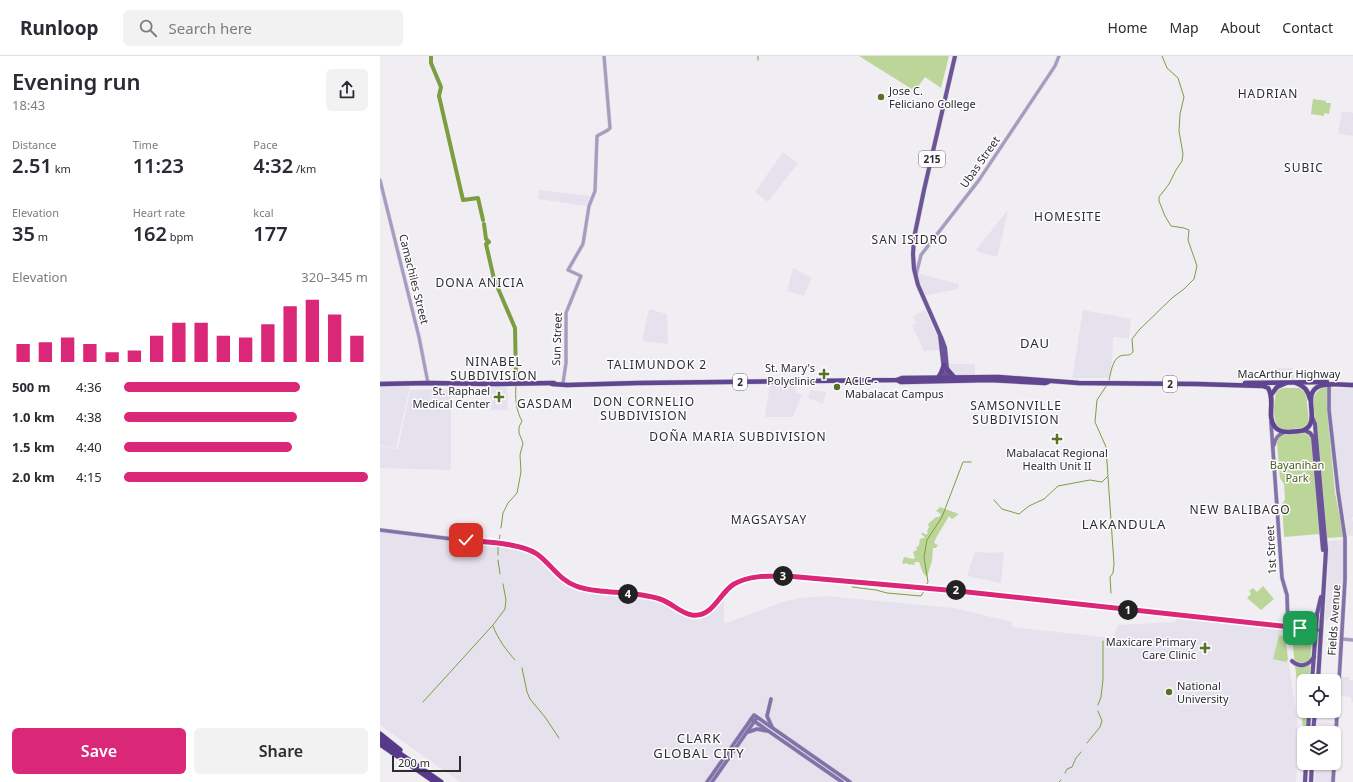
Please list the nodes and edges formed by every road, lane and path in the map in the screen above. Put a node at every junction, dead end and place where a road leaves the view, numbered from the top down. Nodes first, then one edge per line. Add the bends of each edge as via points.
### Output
1 (604, 56) edge
2 (955, 56) edge
3 (1059, 56) edge
4 (380, 180) edge
5 (915, 277) junction
6 (945, 367) junction
7 (954, 377) junction
8 (938, 378) junction
9 (946, 379) junction
10 (897, 380) junction
11 (1048, 382) junction
12 (1292, 382) junction
13 (428, 383) junction
14 (563, 383) junction
15 (1353, 383) edge
16 (380, 384) edge
17 (552, 384) junction
18 (598, 384) junction
19 (1225, 384) junction
20 (1329, 385) junction
21 (1271, 396) junction
22 (1311, 400) junction
23 (1312, 417) junction
24 (1271, 420) junction
25 (1304, 430) junction
26 (1285, 432) junction
27 (1273, 448) junction
28 (380, 530) edge
29 (1317, 619) junction
30 (1288, 626) junction
31 (1309, 629) junction
32 (1316, 629) junction
33 (1321, 630) junction
34 (1342, 639) junction
35 (1315, 640) junction
36 (1353, 640) edge
37 (1314, 657) junction
38 (1292, 661) dead end
39 (1313, 674) edge
40 (1318, 674) edge
41 (771, 699) dead end
42 (754, 718) junction
43 (1309, 720) joint
44 (1309, 726) edge
45 (1313, 726) edge
46 (774, 729) junction
47 (770, 732) junction
48 (380, 734) edge
49 (746, 734) junction
50 (380, 740) edge
51 (380, 744) edge
52 (412, 762) junction
53 (1306, 770) edge
54 (1312, 770) edge
55 (435, 782) edge
56 (441, 782) edge
57 (707, 782) edge
58 (712, 782) edge
59 (842, 782) edge
60 (850, 782) edge
61 (1305, 782) edge
62 (1311, 782) edge
63 (1333, 782) edge

1 - 14 street, Sun Street via 610,128 597,136 594,197 589,206 583,244 568,270 580,274 581,278 566,312 566,366
2 - 5 main road, 215 via 914,238
3 - 5 street, Ubas Street via 979,180 921,255
4 - 13 street, Camachiles Street via 419,336
5 - 6 main road, 215 via 940,335
6 - 7 highway
6 - 8 highway
6 - 9 main road, 215
7 - 9 highway, MacArthur Highway / 2
7 - 11 highway, MacArthur Highway / 2 via 998,377
8 - 9 highway, MacArthur Highway / 2
8 - 10 highway, MacArthur Highway / 2
9 - 10 highway, MacArthur Highway / 2 via 901,382
9 - 11 highway, MacArthur Highway / 2
10 - 18 highway, MacArthur Highway / 2
11 - 19 highway, MacArthur Highway / 2
12 - 15 highway, MacArthur Highway / 2
12 - 19 highway, MacArthur Highway / 2
12 - 21 highway via 1277,388
12 - 22 highway via 1305,388
13 - 16 highway, MacArthur Highway / 2
13 - 17 highway, MacArthur Highway / 2
14 - 17 highway, MacArthur Highway / 2
14 - 18 highway, MacArthur Highway / 2
15 - 20 highway, MacArthur Highway / 2
17 - 18 highway, MacArthur Highway / 2
19 - 21 highway, MacArthur Highway / 2 via 1265,386
20 - 22 highway, MacArthur Highway / 2 via 1316,388
20 - 34 main road, Fields Avenue via 1329,410 1345,538 1346,580
21 - 24 highway, MacArthur Highway
22 - 23 highway
23 - 25 highway
23 - 33 main road via 1315,424 1325,538 1326,567
24 - 26 highway via 1276,429
24 - 27 main road, 1st Street
25 - 26 highway
25 - 29 main road via 1313,438 1323,538 1321,599
26 - 27 main road via 1277,436
27 - 30 main road, 1st Street via 1282,581 1287,595
28 - 30 main road via 524,548 536,553 558,575 576,586 658,599 683,613 693,615 705,613 735,584 762,576 787,576 958,591
29 - 31 main road
29 - 32 main road
30 - 31 main road
31 - 32 main road
31 - 35 main road
32 - 33 main road
32 - 35 main road
33 - 40 main road
34 - 36 street
34 - 63 main road, Fields Avenue
35 - 37 main road
37 - 38 main road via 1305,665 1298,665
37 - 39 main road
41 - 46 main road via 767,716
42 - 46 main road
42 - 47 main road
42 - 49 main road
42 - 57 main road
43 - 44 main road
43 - 45 main road via 1313,718
46 - 60 main road
47 - 49 main road via 757,729
47 - 59 main road
48 - 52 highway
49 - 58 main road
50 - 52 highway
51 - 55 highway
52 - 56 highway
53 - 61 main road
54 - 62 main road

